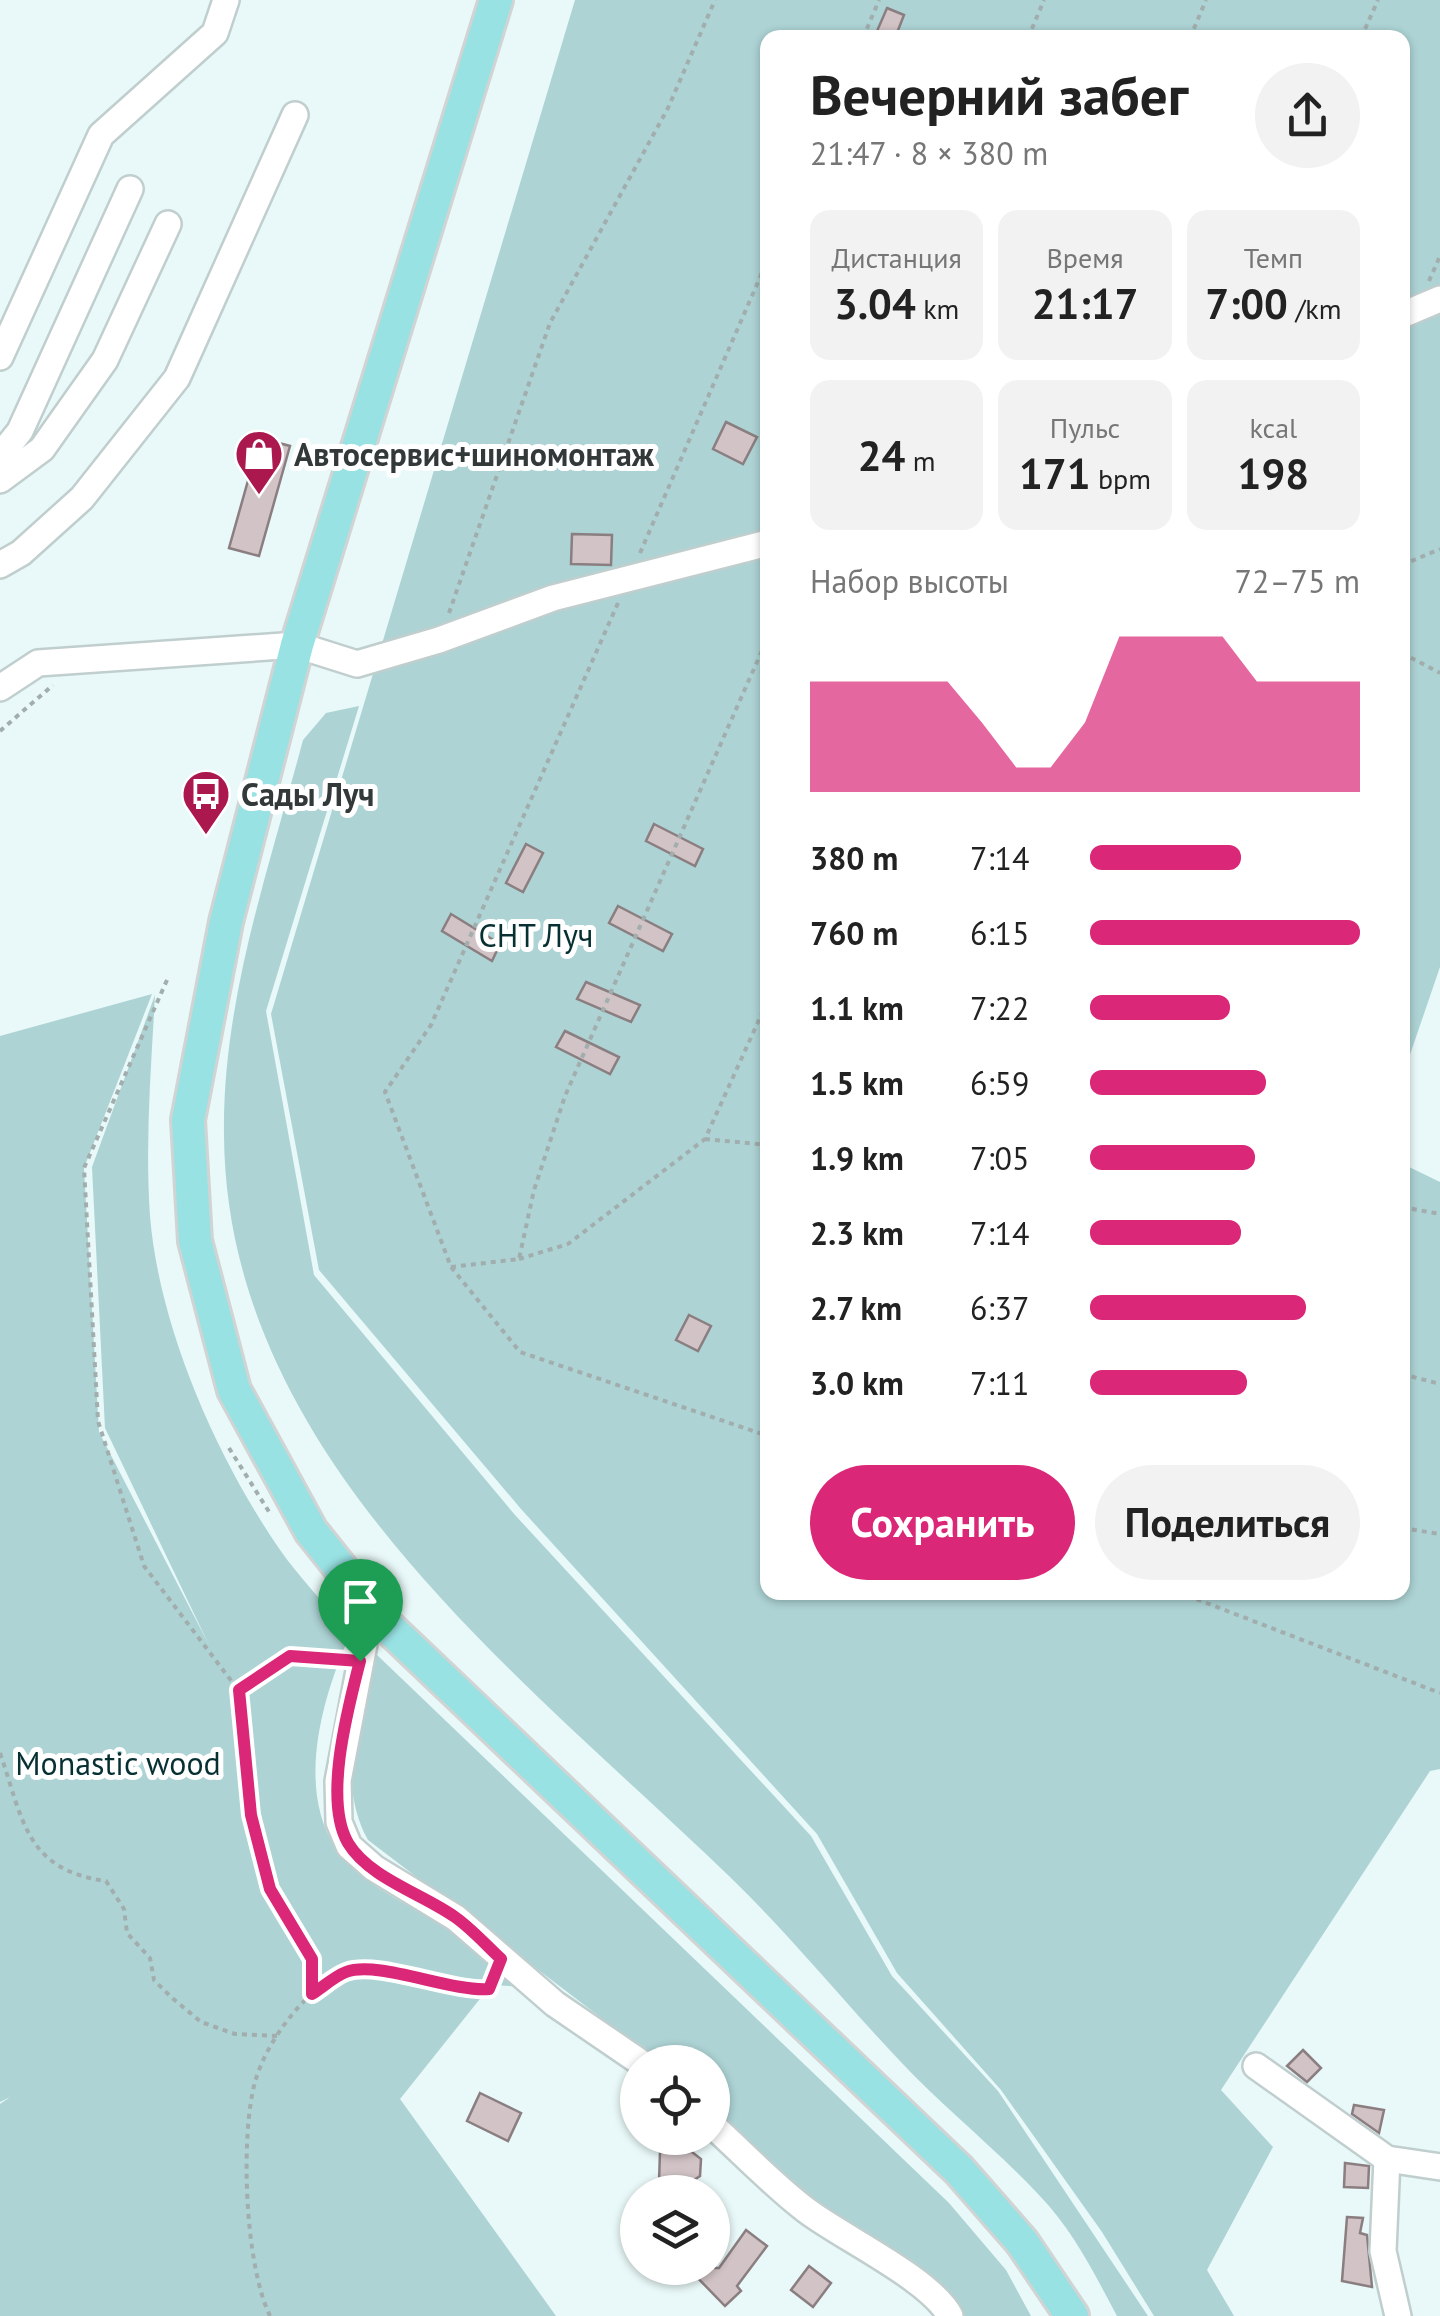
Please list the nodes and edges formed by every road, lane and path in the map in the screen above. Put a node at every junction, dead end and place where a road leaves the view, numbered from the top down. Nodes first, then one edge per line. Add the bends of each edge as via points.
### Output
1 (226, 0) edge
2 (496, 0) edge
3 (714, 0) edge
4 (879, 0) edge
5 (1044, 0) edge
6 (1206, 0) edge
7 (1378, 0) edge
8 (866, 30) edge
9 (1031, 30) edge
10 (1193, 30) edge
11 (1365, 30) edge
12 (295, 114) dead end
13 (130, 190) dead end
14 (168, 224) dead end
15 (760, 277) edge
16 (1440, 299) edge
17 (1410, 312) edge
18 (0, 356) edge
19 (0, 456) edge
20 (0, 480) edge
21 (760, 545) edge
22 (1440, 549) edge
23 (1410, 562) edge
24 (0, 565) edge
25 (630, 577) junction
26 (440, 640) junction
27 (298, 645) junction
28 (760, 655) edge
29 (1410, 657) edge
30 (92, 659) junction
31 (1440, 673) edge
32 (0, 688) edge
33 (0, 731) edge
34 (167, 980) dead end
35 (760, 1018) edge
36 (706, 1139) junction
37 (760, 1144) edge
38 (1410, 1208) edge
39 (1440, 1214) edge
40 (519, 1259) junction
41 (450, 1267) junction
42 (1410, 1376) edge
43 (1440, 1384) edge
44 (760, 1433) edge
45 (1410, 1529) edge
46 (1440, 1534) edge
47 (1199, 1600) edge
48 (386, 1624) junction
49 (360, 1661) junction
50 (239, 1690) junction
51 (1440, 1693) edge
52 (0, 1753) edge
53 (501, 1959) junction
54 (312, 1994) junction
55 (277, 2036) junction
56 (620, 2048) edge
57 (1256, 2066) dead end
58 (730, 2141) edge
59 (1387, 2158) junction
60 (1440, 2167) edge
61 (270, 2316) edge
62 (950, 2316) edge
63 (1072, 2316) edge
64 (1398, 2316) edge

1 - 18 street via 215,32 101,135
2 - 27 main road
3 - 26 path via 668,108 550,323
4 - 8 path
5 - 9 path
6 - 10 path
7 - 11 path
12 - 24 street via 177,378 82,498
13 - 19 street via 20,430
14 - 20 street via 106,360 42,448
15 - 25 path
16 - 17 street
21 - 25 street
22 - 23 path
25 - 26 street
25 - 41 path via 430,1025 385,1092
26 - 27 street via 357,664
27 - 30 street
27 - 48 main road via 226,922 188,1120 195,1241 234,1390 311,1531
28 - 40 path via 565,1096
29 - 31 path
30 - 32 street via 38,664
30 - 33 path
34 - 50 path via 84,1168 98,1421 144,1566
35 - 36 path
36 - 37 path
36 - 40 path via 568,1244
38 - 39 path
40 - 41 path
41 - 44 path via 520,1352
42 - 43 path
45 - 46 path
47 - 51 path
48 - 49 street via 366,1634
48 - 63 main road via 959,2170 1022,2242
49 - 50 path via 290,1656
49 - 53 street via 338,1780 339,1822 350,1846 456,1918
50 - 54 path via 251,1815 270,1889 312,1959
52 - 55 path via 24,1834 78,1877 106,1880 124,1909 127,1933 150,1958 154,1980 202,2022 235,2034
53 - 54 path via 489,1989 465,1991 417,1977 348,1970
53 - 56 street
54 - 55 path
55 - 61 path via 256,2080 246,2178 260,2295
57 - 59 street
58 - 62 street via 805,2209 899,2271
59 - 60 street
59 - 64 street via 1384,2251

